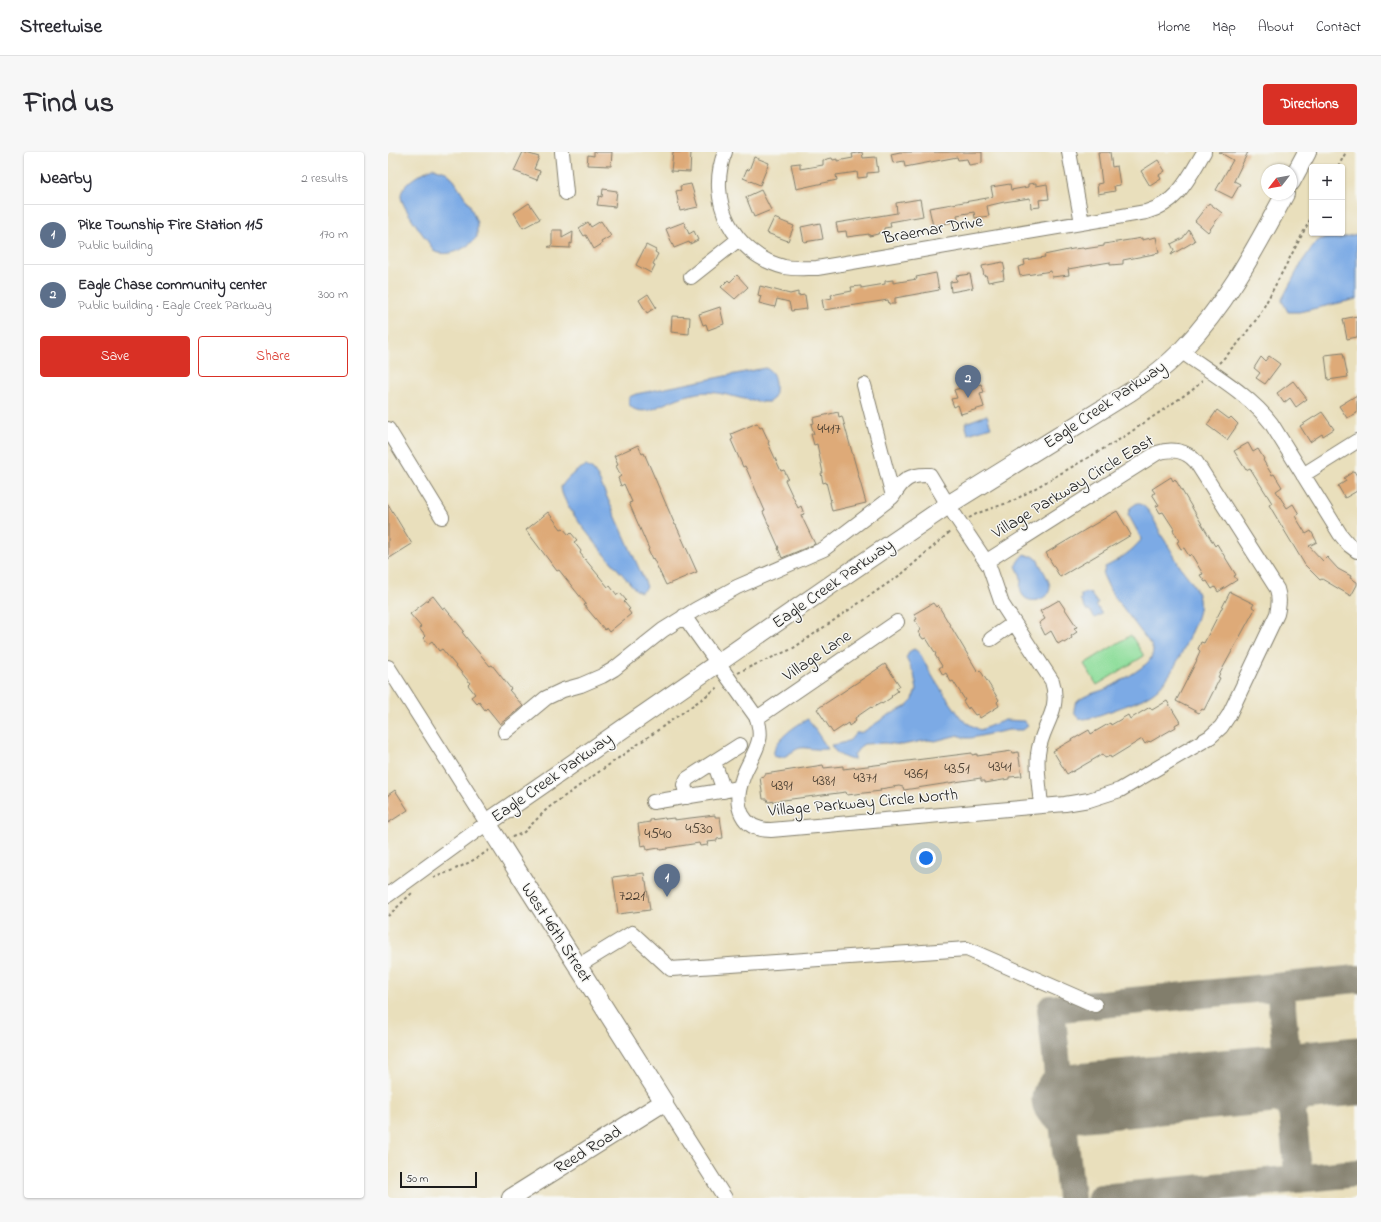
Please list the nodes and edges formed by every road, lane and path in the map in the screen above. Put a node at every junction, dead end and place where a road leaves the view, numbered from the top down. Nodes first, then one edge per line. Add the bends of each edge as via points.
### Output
1 (562, 152) edge
2 (724, 152) edge
3 (1069, 152) edge
4 (1204, 152) edge
5 (1307, 152) edge
6 (1346, 152) edge
7 (1340, 164) edge
8 (1297, 171) edge
9 (566, 193) dead end
10 (1282, 200) edge
11 (1309, 222) edge
12 (1082, 223) junction
13 (739, 239) junction
14 (691, 277) dead end
15 (1181, 351) junction
16 (1210, 372) junction
17 (864, 385) dead end
18 (388, 429) edge
19 (1357, 441) edge
20 (1303, 475) junction
21 (893, 496) junction
22 (948, 505) junction
23 (442, 517) dead end
24 (960, 522) junction
25 (1357, 551) edge
26 (986, 561) junction
27 (684, 616) junction
28 (897, 622) dead end
29 (1014, 623) junction
30 (991, 639) dead end
31 (718, 664) junction
32 (388, 667) edge
33 (729, 680) junction
34 (757, 718) junction
35 (504, 732) dead end
36 (740, 745) dead end
37 (714, 762) junction
38 (739, 788) junction
39 (724, 790) junction
40 (687, 797) junction
41 (653, 802) dead end
42 (1041, 806) junction
43 (487, 823) junction
44 (514, 836) dead end
45 (489, 850) dead end
46 (432, 878) dead end
47 (416, 889) dead end
48 (388, 895) edge
49 (388, 916) edge
50 (578, 966) junction
51 (1095, 1005) dead end
52 (664, 1102) junction
53 (511, 1198) edge
54 (724, 1198) edge

1 - 9 street
2 - 13 street, Braemar Drive via 718,182 720,201 728,224
3 - 12 street
4 - 12 street, Braemar Drive via 1181,190 1163,206 1141,214
5 - 8 main road
6 - 7 path
10 - 15 main road, Eagle Creek Parkway via 1234,286
11 - 16 path via 1259,316 1236,346
12 - 13 street, Braemar Drive via 803,269 765,260
13 - 14 street
15 - 16 street
15 - 22 main road, Eagle Creek Parkway via 1130,392
16 - 20 street via 1263,412
16 - 24 path via 1195,388 1122,438 1013,501
17 - 21 street
18 - 23 street
19 - 20 street
20 - 25 street via 1340,534
21 - 22 street, Eagle Creek Parkway via 900,484 908,478 930,475
21 - 27 street, Eagle Creek Parkway via 824,549 728,592
22 - 24 street
22 - 31 main road, Eagle Creek Parkway
24 - 26 street
24 - 33 path via 903,572 792,649 745,669
26 - 29 street via 1002,604
26 - 42 street, Village Parkway Circle East via 1157,453 1176,450 1189,455 1196,462 1279,596 1277,614 1228,718 1216,732 1120,790 1084,801
27 - 31 street
27 - 35 street, Eagle Creek Parkway via 609,672 591,682 549,696
28 - 34 street, Village Lane
29 - 30 street
29 - 42 street via 1055,690 1056,701 1040,741 1037,757
31 - 33 street, Village Parkway Circle North
31 - 43 main road, Eagle Creek Parkway
32 - 43 street, West 46th Street
33 - 34 street, Village Parkway Circle North
33 - 44 path via 548,808 524,832
34 - 38 street, Village Parkway Circle North via 759,742
36 - 37 street
37 - 39 street
37 - 40 street via 687,779 684,785
38 - 39 street
38 - 42 street, Village Parkway Circle North via 740,810 745,821 753,827 766,830
39 - 40 street
40 - 41 street
43 - 48 street, Eagle Creek Parkway
43 - 50 main road, West 46th Street
45 - 46 path via 456,870
47 - 49 path
50 - 51 street via 632,933 671,969 967,949
50 - 52 main road, West 46th Street
52 - 53 main road, Reed Road
52 - 54 street, West 46th Street

